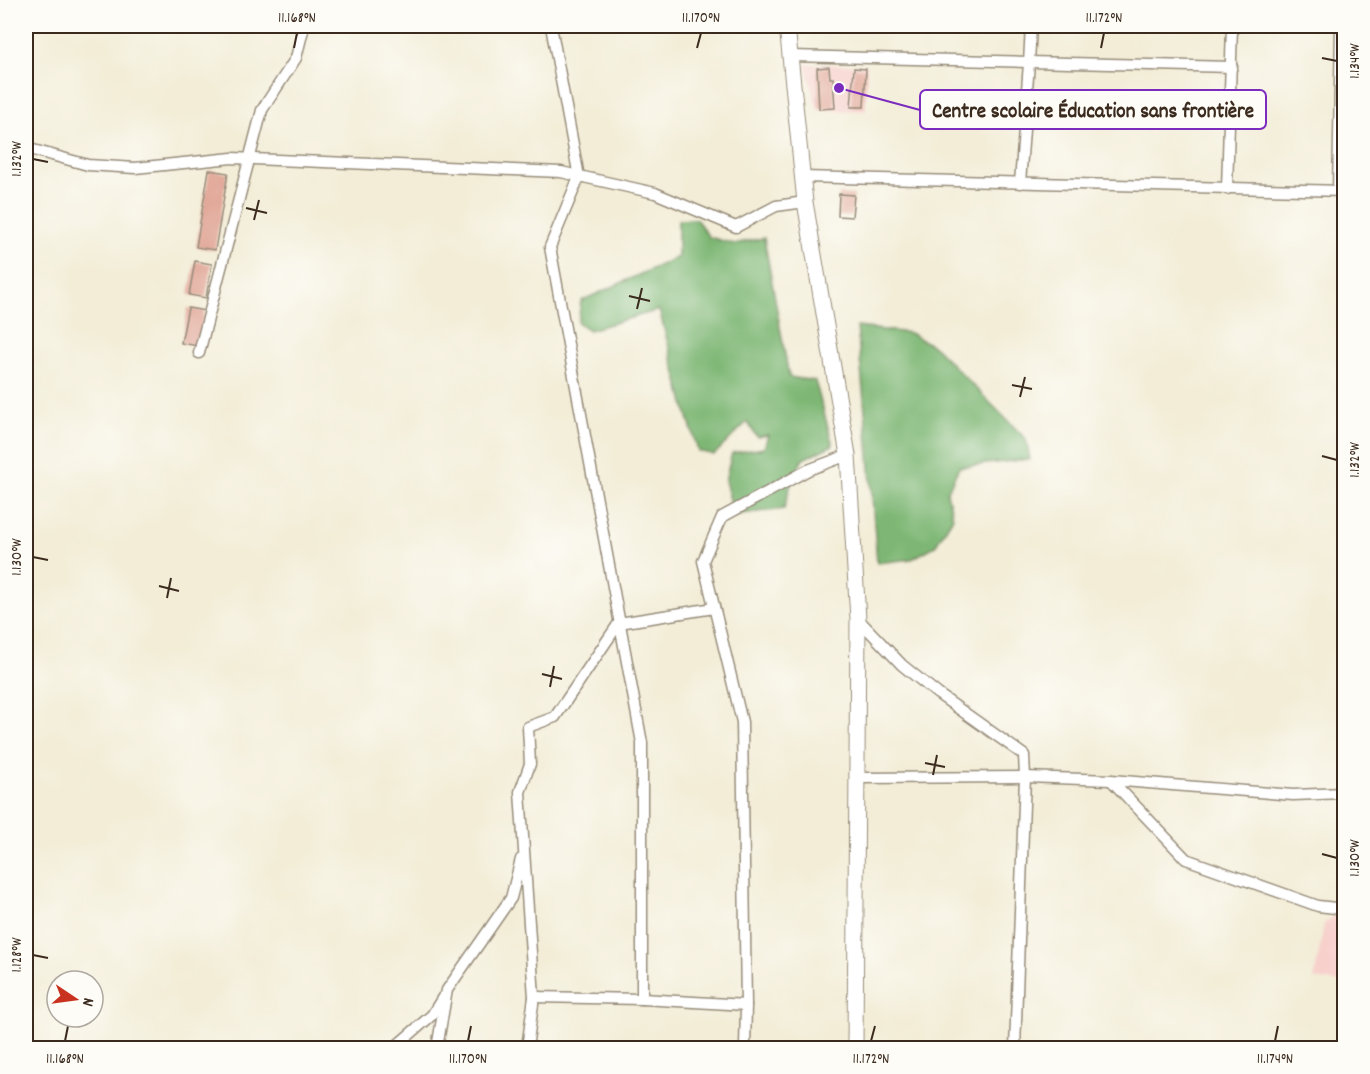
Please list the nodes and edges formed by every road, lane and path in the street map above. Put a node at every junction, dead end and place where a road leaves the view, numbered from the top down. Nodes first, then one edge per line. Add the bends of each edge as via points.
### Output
1 (304, 26) edge
2 (551, 26) edge
3 (787, 26) edge
4 (1030, 26) edge
5 (1232, 26) edge
6 (1341, 26) edge
7 (790, 56) junction
8 (1029, 63) junction
9 (1232, 67) junction
10 (26, 148) edge
11 (249, 159) junction
12 (579, 177) junction
13 (803, 177) junction
14 (1020, 183) junction
15 (1227, 189) junction
16 (1341, 191) edge
17 (805, 202) junction
18 (199, 353) dead end
19 (849, 455) junction
20 (714, 608) junction
21 (858, 619) junction
22 (619, 622) junction
23 (1025, 777) junction
24 (857, 778) junction
25 (1111, 780) junction
26 (1344, 793) edge
27 (524, 847) junction
28 (1344, 909) edge
29 (447, 990) junction
30 (534, 997) junction
31 (642, 999) junction
32 (746, 1005) junction
33 (394, 1048) edge
34 (437, 1048) edge
35 (527, 1048) edge
36 (745, 1048) edge
37 (855, 1048) edge
38 (1015, 1048) edge

1 - 11 street via 296,58 262,110
2 - 12 street
3 - 7 main road
4 - 8 street
5 - 9 street
6 - 16 street
7 - 8 street
7 - 13 main road
8 - 9 street
8 - 14 street
9 - 15 street
10 - 11 street via 88,165 111,167
11 - 12 street via 561,172
11 - 18 street
12 - 17 street via 655,193 736,226 776,206
12 - 22 street via 550,247
13 - 14 street
13 - 17 main road
14 - 15 street
15 - 16 street
17 - 19 main road
19 - 20 street via 808,470 722,517 703,561
19 - 21 main road
20 - 22 street
20 - 32 street via 742,722
21 - 23 street via 902,665 1024,754
21 - 24 main road
22 - 27 street via 555,717 528,727 530,764 520,792
22 - 31 street via 642,743
23 - 24 street
23 - 25 street
23 - 38 street
24 - 37 main road
25 - 26 street via 1293,795
25 - 28 street via 1186,859 1318,906
27 - 29 street via 511,898
27 - 30 street
29 - 33 street via 432,1015
29 - 34 street
30 - 31 street
30 - 35 street
31 - 32 street
32 - 36 street

